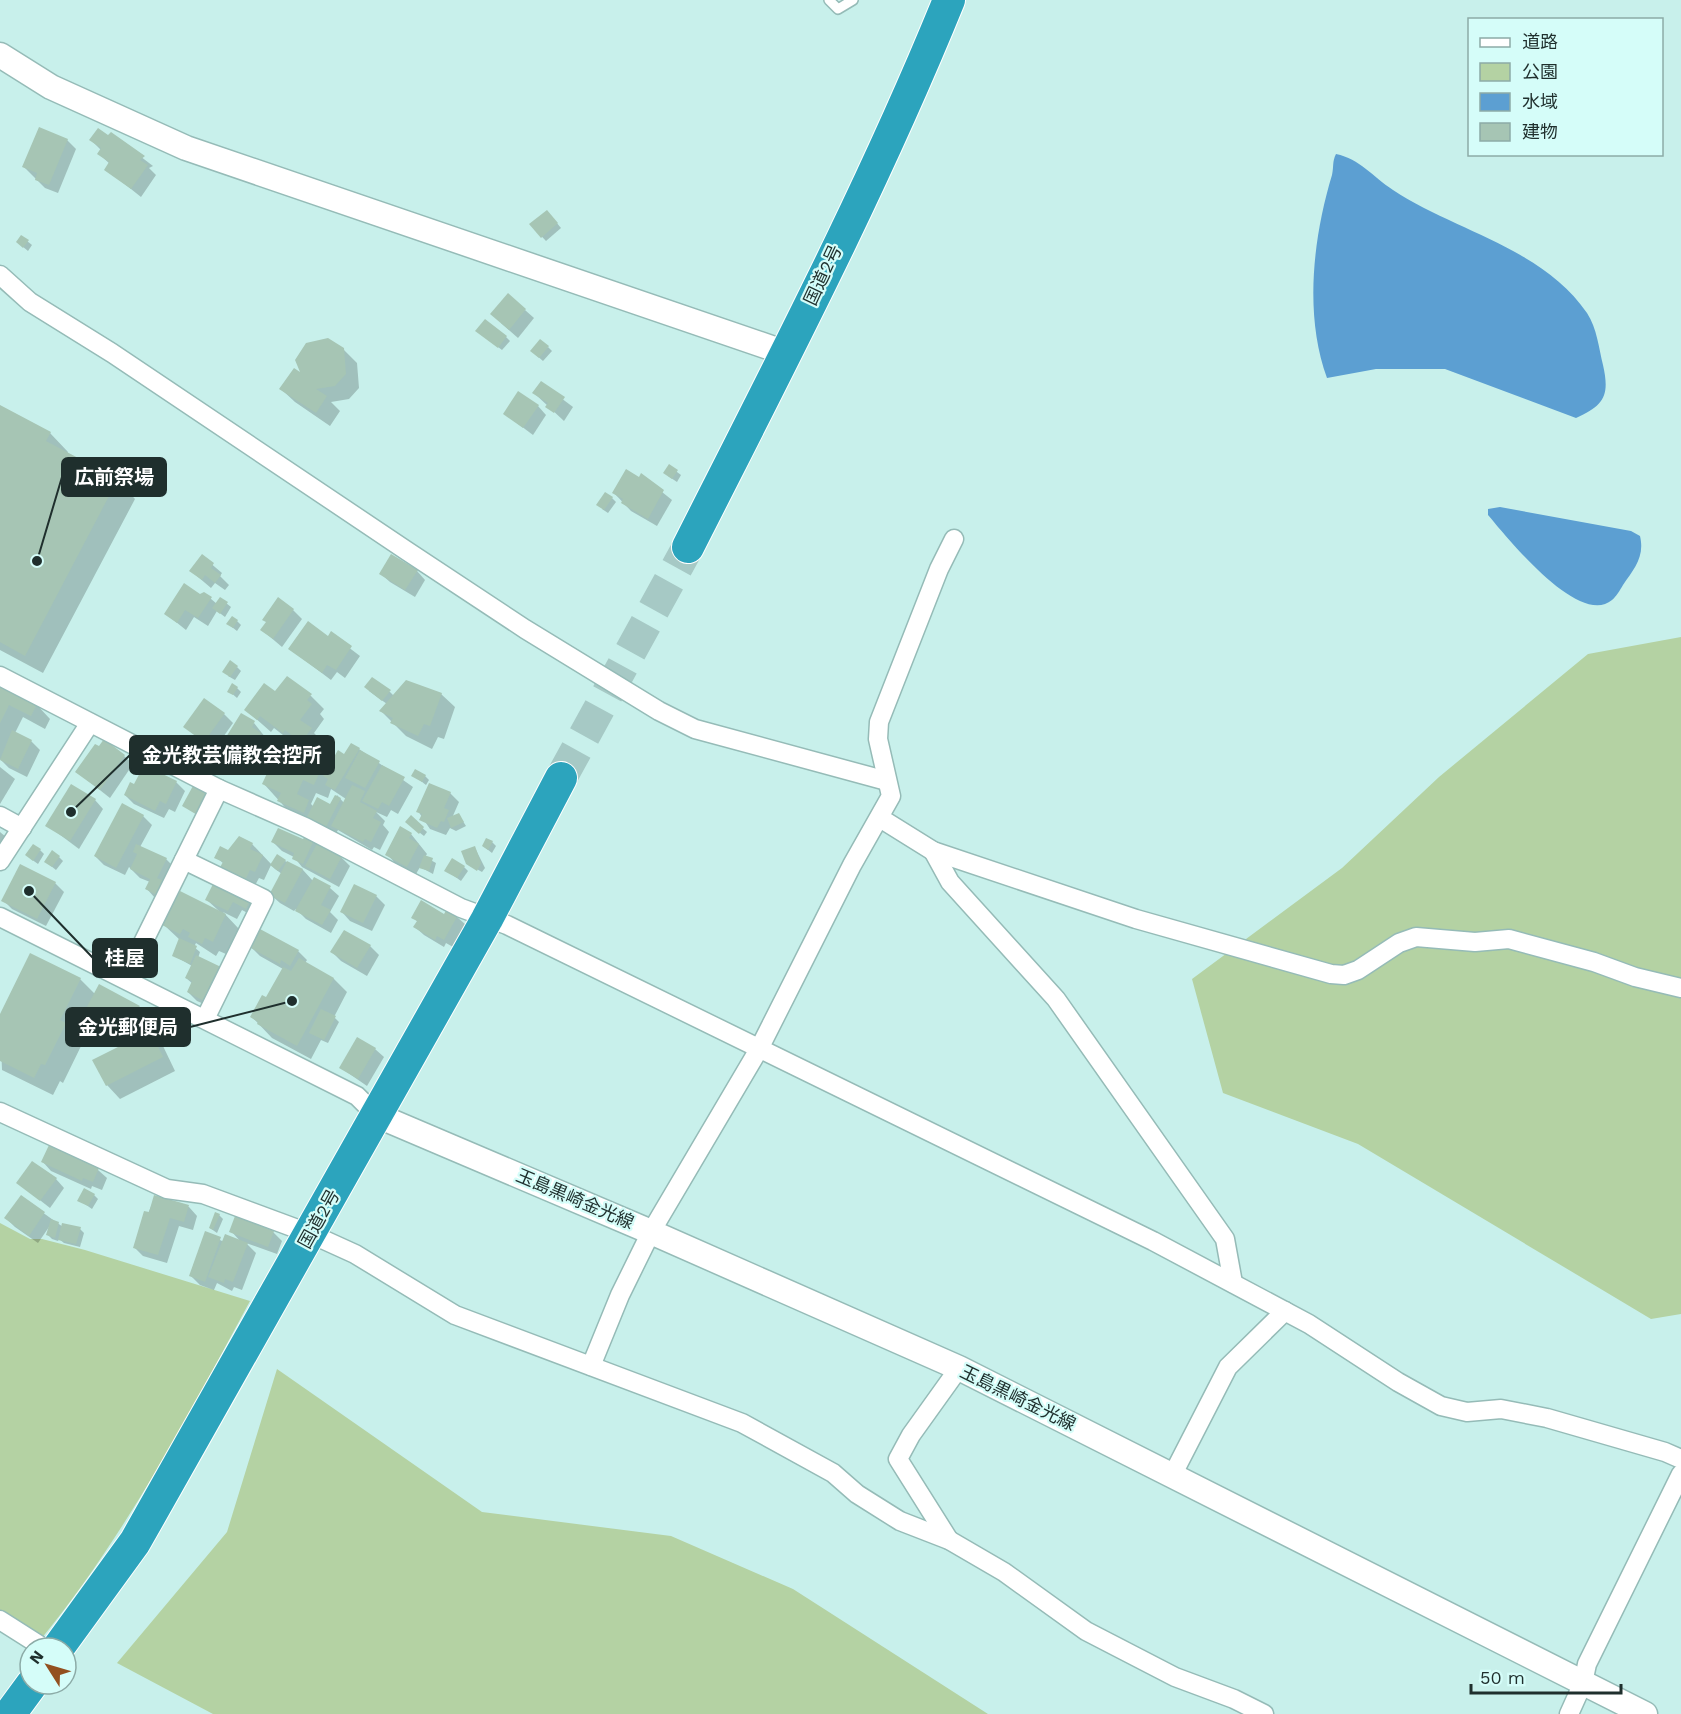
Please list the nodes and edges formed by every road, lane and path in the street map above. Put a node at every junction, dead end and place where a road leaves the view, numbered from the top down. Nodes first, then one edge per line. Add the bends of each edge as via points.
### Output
1 (829, 0) edge
2 (853, 0) edge
3 (949, 0) edge
4 (0, 55) edge
5 (0, 276) edge
6 (786, 353) junction
7 (954, 539) dead end
8 (688, 547) tunnel mouth
9 (0, 676) edge
10 (90, 723) junction
11 (561, 778) tunnel mouth
12 (887, 781) junction
13 (219, 789) junction
14 (0, 816) edge
15 (880, 818) junction
16 (22, 828) junction
17 (933, 851) junction
18 (184, 860) junction
19 (0, 861) edge
20 (0, 917) edge
21 (487, 919) junction
22 (125, 979) junction
23 (1681, 988) edge
24 (205, 1019) junction
25 (759, 1049) junction
26 (0, 1112) edge
27 (376, 1115) junction
28 (651, 1232) junction
29 (311, 1234) junction
30 (1233, 1283) junction
31 (1285, 1311) junction
32 (591, 1366) junction
33 (959, 1368) junction
34 (1681, 1459) edge
35 (1681, 1473) edge
36 (1173, 1474) junction
37 (949, 1540) junction
38 (0, 1620) edge
39 (25, 1636) edge
40 (67, 1636) edge
41 (1583, 1683) junction
42 (23, 1696) edge
43 (10, 1714) edge
44 (1264, 1714) edge
45 (1569, 1714) edge
46 (1645, 1714) edge

1 - 2 lane via 838,9
3 - 6 highway, 国道2号 via 922,66
4 - 6 main road via 51,87 186,148
5 - 12 street via 30,302 525,629 659,711 695,729
6 - 8 highway, 国道2号
7 - 12 street via 879,722 878,739
9 - 10 street
10 - 13 street
10 - 16 street
11 - 21 highway, 国道2号
12 - 15 street via 891,796
13 - 18 street
13 - 21 street via 305,827
14 - 16 street
15 - 17 street
15 - 25 street
16 - 19 street
17 - 23 street via 1136,919 1331,974 1358,970 1399,943 1416,937 1475,942 1509,939
17 - 30 street via 950,882 1056,999 1225,1239
18 - 22 street
18 - 24 street via 264,899
20 - 22 street
21 - 25 street
21 - 27 highway, 国道2号
22 - 24 street
24 - 27 street via 357,1096
25 - 28 street
25 - 30 street via 1154,1240
26 - 29 street via 168,1189 203,1194
27 - 28 main road, 玉島黒崎金光線
27 - 29 highway, 国道2号
28 - 32 street
28 - 33 main road, 玉島黒崎金光線
29 - 32 street via 354,1254 455,1315
29 - 40 highway, 国道2号 via 135,1542
30 - 31 street
31 - 34 street via 1441,1406 1467,1412 1501,1409 1548,1418
31 - 36 street via 1228,1367
32 - 37 street via 742,1424 832,1473 900,1521
33 - 36 main road, 玉島黒崎金光線
33 - 37 street via 898,1460
35 - 41 street via 1587,1664
36 - 41 main road, 玉島黒崎金光線
37 - 44 street via 1004,1572 1086,1631 1175,1677
38 - 39 street
41 - 45 street
41 - 46 main road, 玉島黒崎金光線
42 - 43 highway

